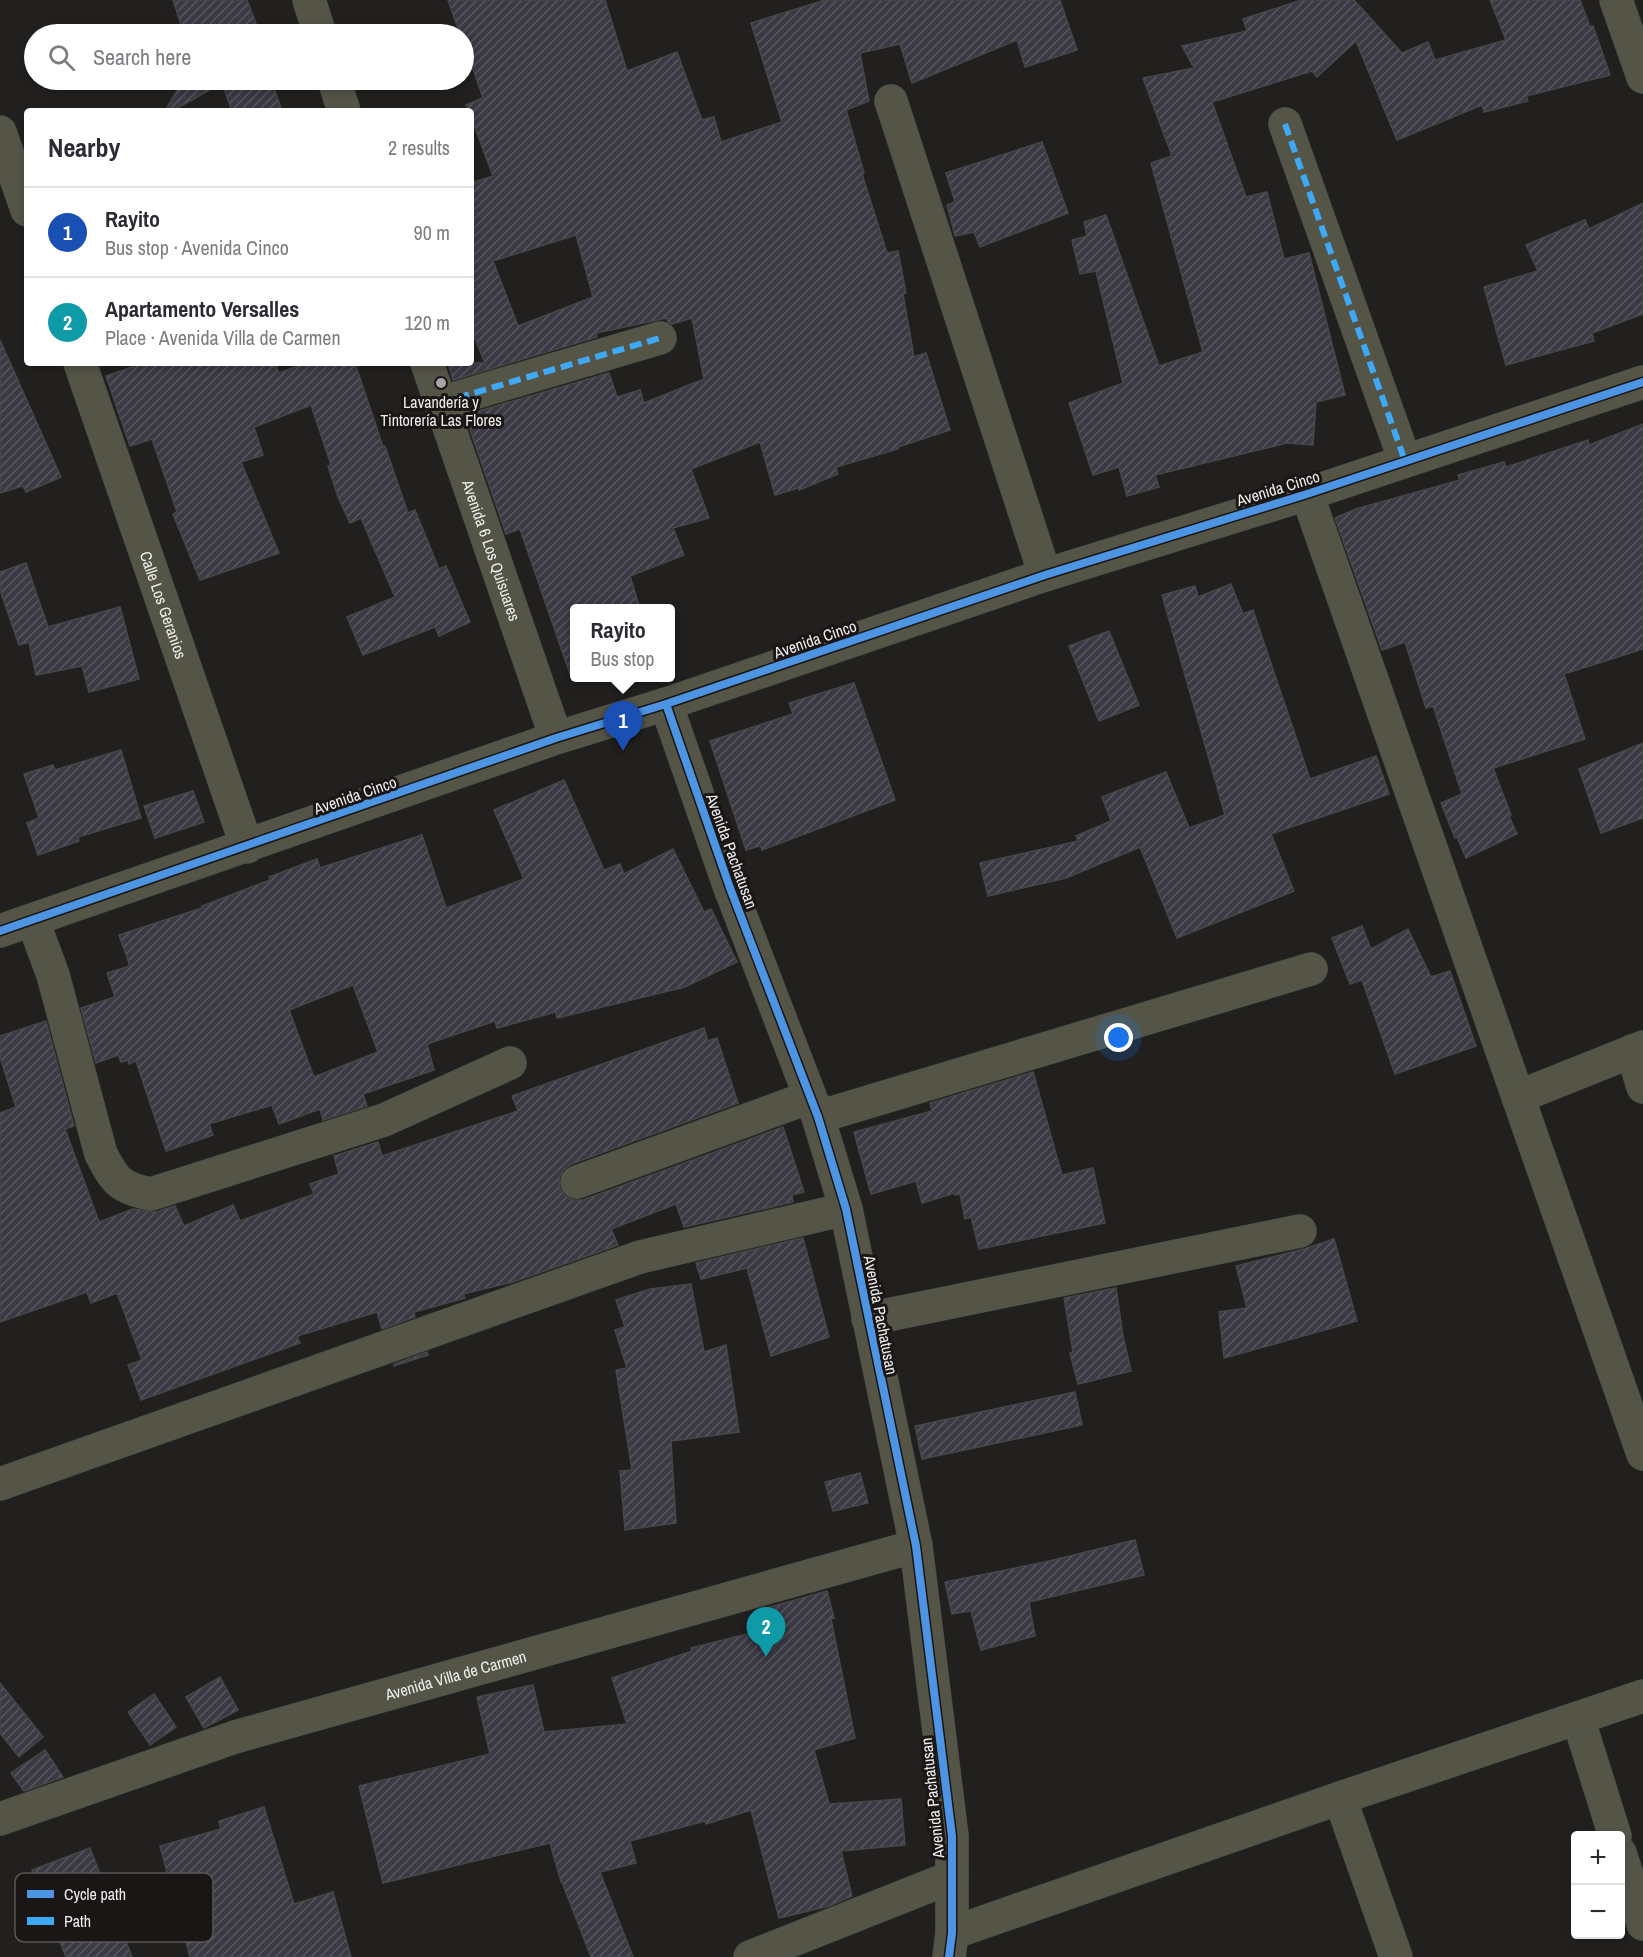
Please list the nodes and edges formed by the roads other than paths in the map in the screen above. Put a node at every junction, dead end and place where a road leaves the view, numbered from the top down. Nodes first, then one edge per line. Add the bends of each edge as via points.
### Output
1 (309, 0) edge
2 (1616, 0) edge
3 (317, 24) edge
4 (1643, 77) edge
5 (337, 90) edge
6 (891, 101) dead end
7 (343, 108) edge
8 (1285, 124) dead end
9 (0, 132) edge
10 (24, 201) edge
11 (660, 338) dead end
12 (81, 366) edge
13 (427, 366) edge
14 (1643, 381) edge
15 (440, 403) junction
16 (1406, 461) junction
17 (1307, 494) junction
18 (1045, 575) junction
19 (666, 704) junction
20 (556, 738) junction
21 (247, 847) junction
22 (33, 921) junction
23 (0, 931) edge
24 (1311, 969) dead end
25 (1638, 1049) edge
26 (510, 1063) dead end
27 (1643, 1087) edge
28 (1518, 1097) junction
29 (814, 1107) junction
30 (577, 1182) dead end
31 (846, 1209) junction
32 (1300, 1231) dead end
33 (868, 1319) junction
34 (1643, 1454) edge
35 (0, 1484) edge
36 (916, 1546) junction
37 (1643, 1696) edge
38 (1578, 1718) junction
39 (1340, 1798) junction
40 (0, 1819) edge
41 (1613, 1831) edge
42 (1625, 1868) edge
43 (952, 1877) junction
44 (1643, 1924) edge
45 (951, 1945) edge
46 (750, 1957) edge
47 (1396, 1957) edge

1 - 3 street
2 - 4 street
5 - 7 street
6 - 18 street
8 - 16 street
9 - 10 street
11 - 15 street
12 - 21 street, Calle Los Geranios
13 - 15 street, Avenida 6 Los Quisuares
14 - 16 street, Avenida Cinco
15 - 20 street, Avenida 6 Los Quisuares
16 - 17 street, Avenida Cinco
17 - 18 street, Avenida Cinco
17 - 28 street
18 - 19 street, Avenida Cinco
19 - 20 street, Avenida Cinco
19 - 29 street, Avenida Pachatusan via 730,888
20 - 21 street, Avenida Cinco
21 - 22 street, Avenida Cinco
22 - 23 street, Avenida Cinco
22 - 26 street via 52,975 101,1154 112,1177 131,1190 151,1194 384,1120
24 - 29 street
25 - 27 street
25 - 28 street
28 - 34 street
29 - 30 street
29 - 31 street, Avenida Pachatusan
31 - 33 street, Avenida Pachatusan
31 - 35 street via 640,1257
32 - 33 street
33 - 36 street, Avenida Pachatusan
36 - 40 street, Avenida Villa de Carmen via 235,1737
36 - 43 street, Avenida Pachatusan via 952,1836
37 - 38 street
38 - 39 street
38 - 41 street
39 - 45 street
39 - 47 street
42 - 44 street
43 - 45 street, Avenida Pachatusan
43 - 46 street

